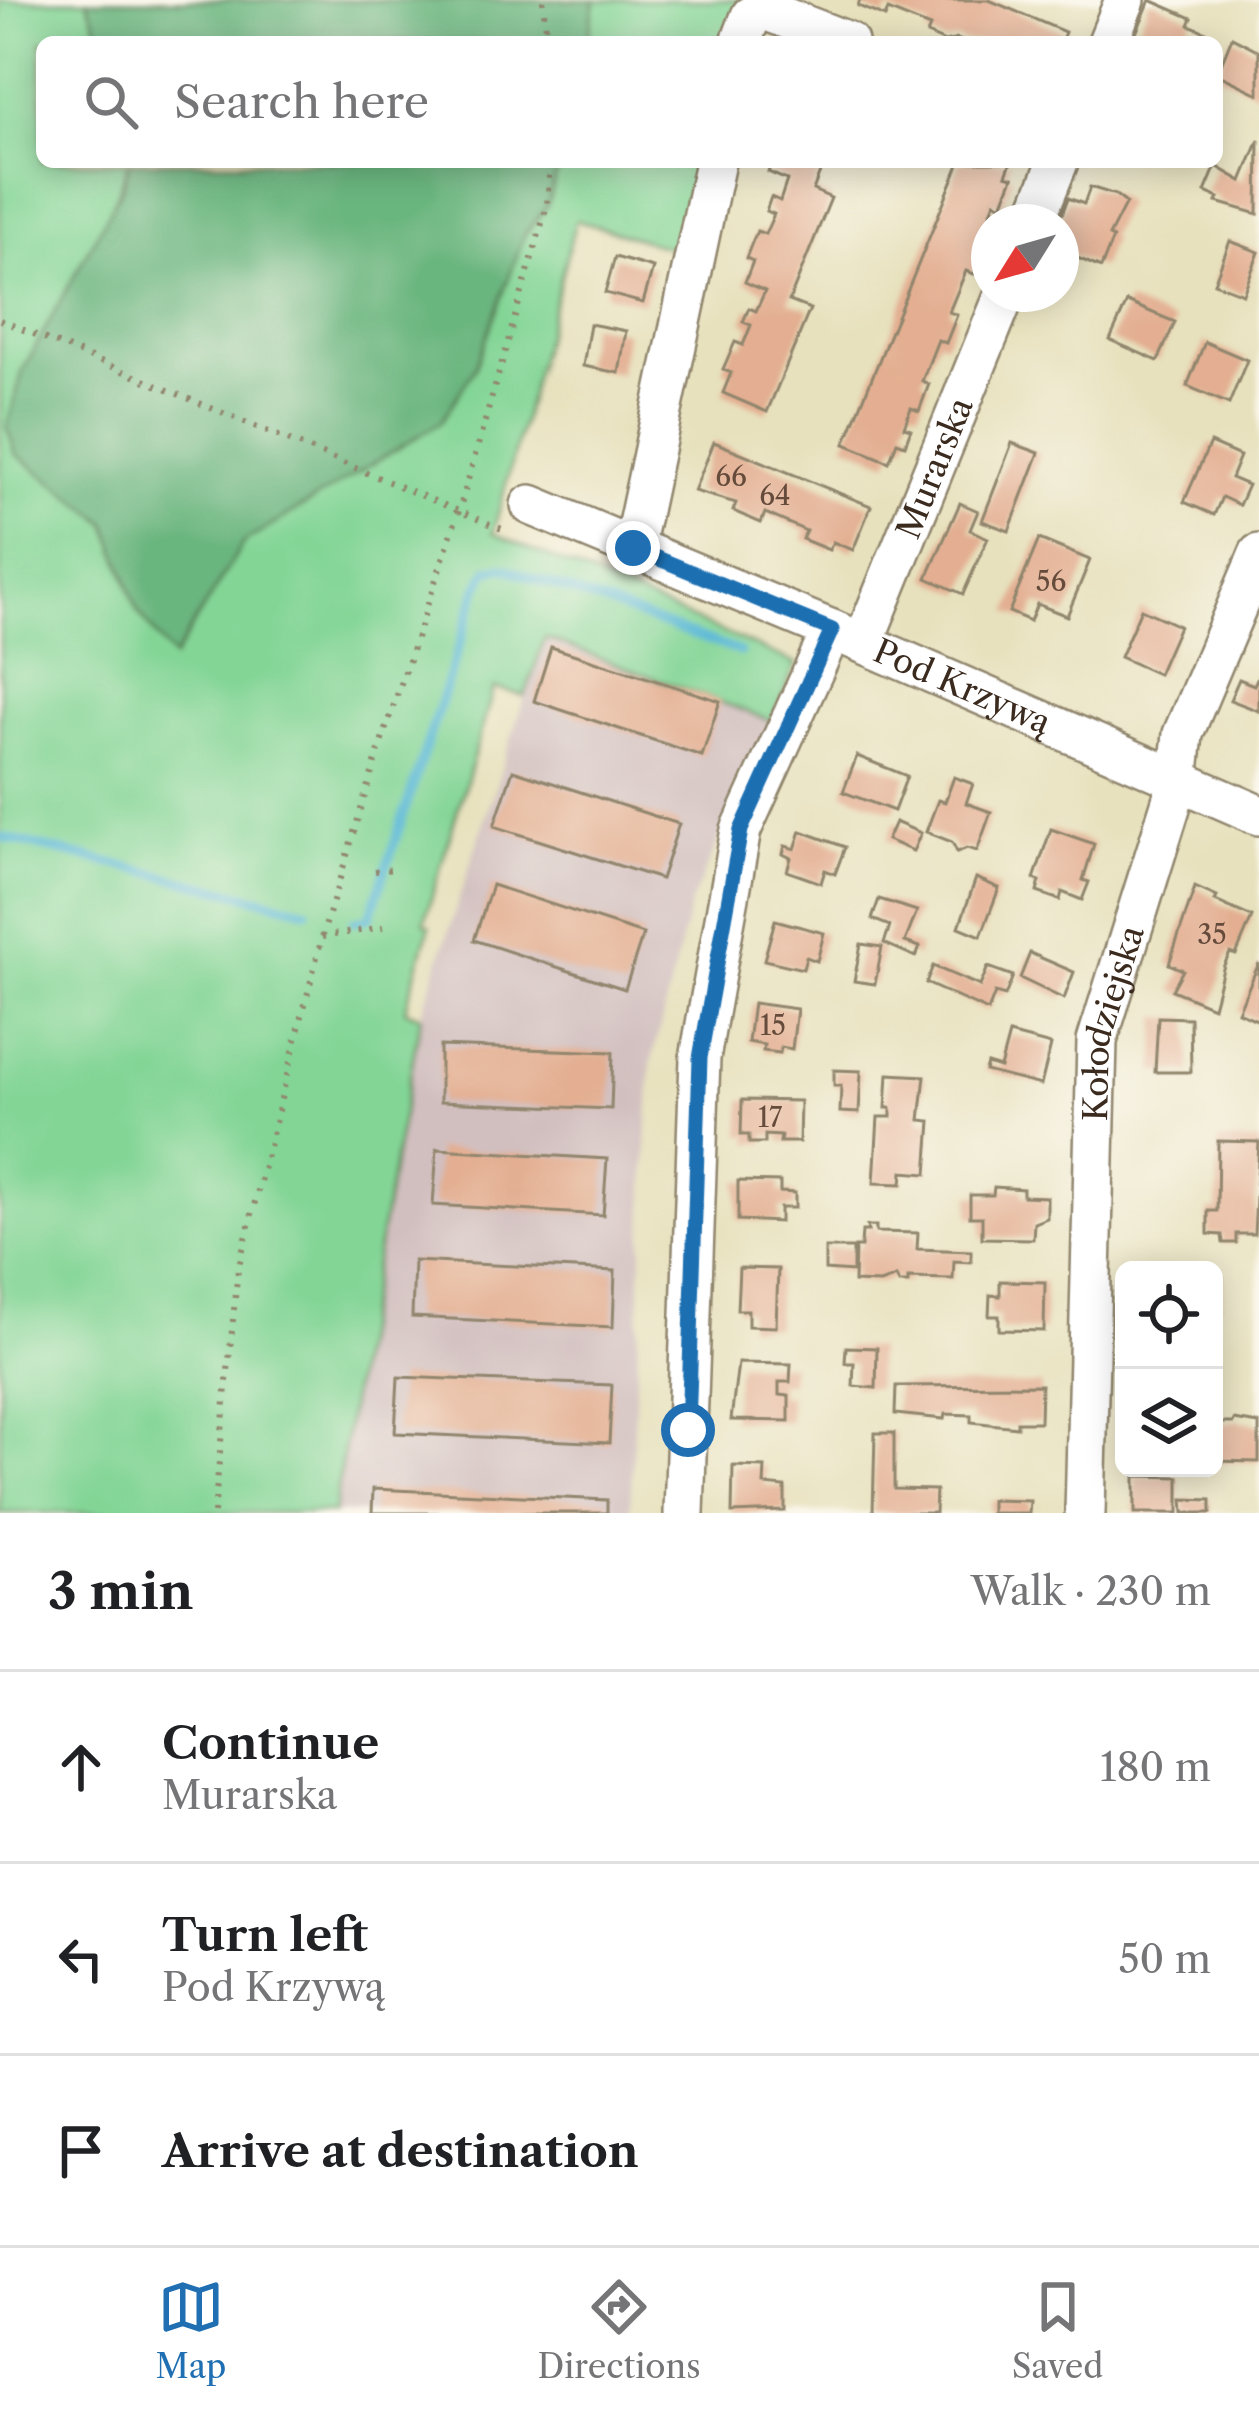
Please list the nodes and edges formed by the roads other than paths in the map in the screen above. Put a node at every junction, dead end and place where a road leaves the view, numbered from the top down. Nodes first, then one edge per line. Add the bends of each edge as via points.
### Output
1 (1125, 0) edge
2 (744, 36) edge
3 (832, 36) edge
4 (1110, 36) edge
5 (715, 168) edge
6 (1056, 168) edge
7 (1041, 204) edge
8 (997, 312) edge
9 (531, 506) dead end
10 (633, 548) junction
11 (1259, 554) edge
12 (848, 636) junction
13 (1178, 782) junction
14 (1259, 815) edge
15 (685, 1513) edge
16 (1085, 1513) edge

1 - 4 street
2 - 3 street via 752,16 765,10
5 - 10 street
6 - 7 street
8 - 12 street, Murarska
9 - 10 street, Pod Krzywą
10 - 12 street, Pod Krzywą
11 - 13 street, Kołodziejska via 1183,734
12 - 13 street, Pod Krzywą
12 - 15 street, Murarska via 741,830 700,1058
13 - 14 street, Pod Krzywą
13 - 16 street, Kołodziejska via 1097,1041

